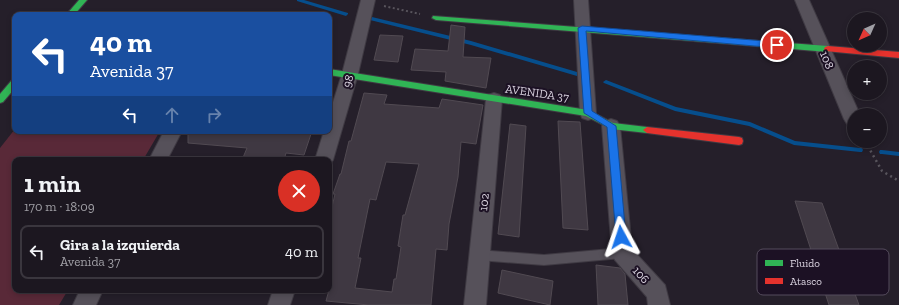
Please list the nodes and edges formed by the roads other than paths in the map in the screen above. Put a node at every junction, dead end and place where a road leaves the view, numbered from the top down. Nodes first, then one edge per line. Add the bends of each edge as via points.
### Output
1 (83, 0) edge
2 (581, 0) edge
3 (802, 0) edge
4 (368, 1) edge
5 (73, 12) edge
6 (436, 18) road end
7 (582, 28) junction
8 (822, 49) junction
9 (899, 55) edge
10 (332, 72) edge
11 (350, 74) junction
12 (12, 86) edge
13 (494, 99) junction
14 (0, 100) edge
15 (848, 108) edge
16 (588, 113) junction
17 (611, 126) junction
18 (171, 134) edge
19 (332, 134) edge
20 (332, 134) edge
21 (739, 141) dead end
22 (159, 157) edge
23 (325, 157) edge
24 (622, 253) junction
25 (478, 255) junction
26 (90, 293) edge
27 (283, 293) edge
28 (84, 305) edge
29 (279, 305) edge
30 (475, 305) edge
31 (659, 305) edge

1 - 5 street
2 - 7 street
3 - 8 street, 108
4 - 11 street, 98
6 - 7 street
7 - 8 street
7 - 16 street
8 - 9 street
8 - 15 street, 108
10 - 11 street, AVENIDA 37
11 - 13 street, AVENIDA 37
11 - 19 street, 98
12 - 14 street
13 - 16 street, AVENIDA 37
13 - 25 street, 102
16 - 17 street, AVENIDA 37
17 - 21 street, AVENIDA 37
17 - 24 street
18 - 22 street
20 - 23 street, 98
24 - 25 lane via 544,260
24 - 31 street, 106 via 657,292
25 - 30 street, 102
26 - 28 street
27 - 29 street

